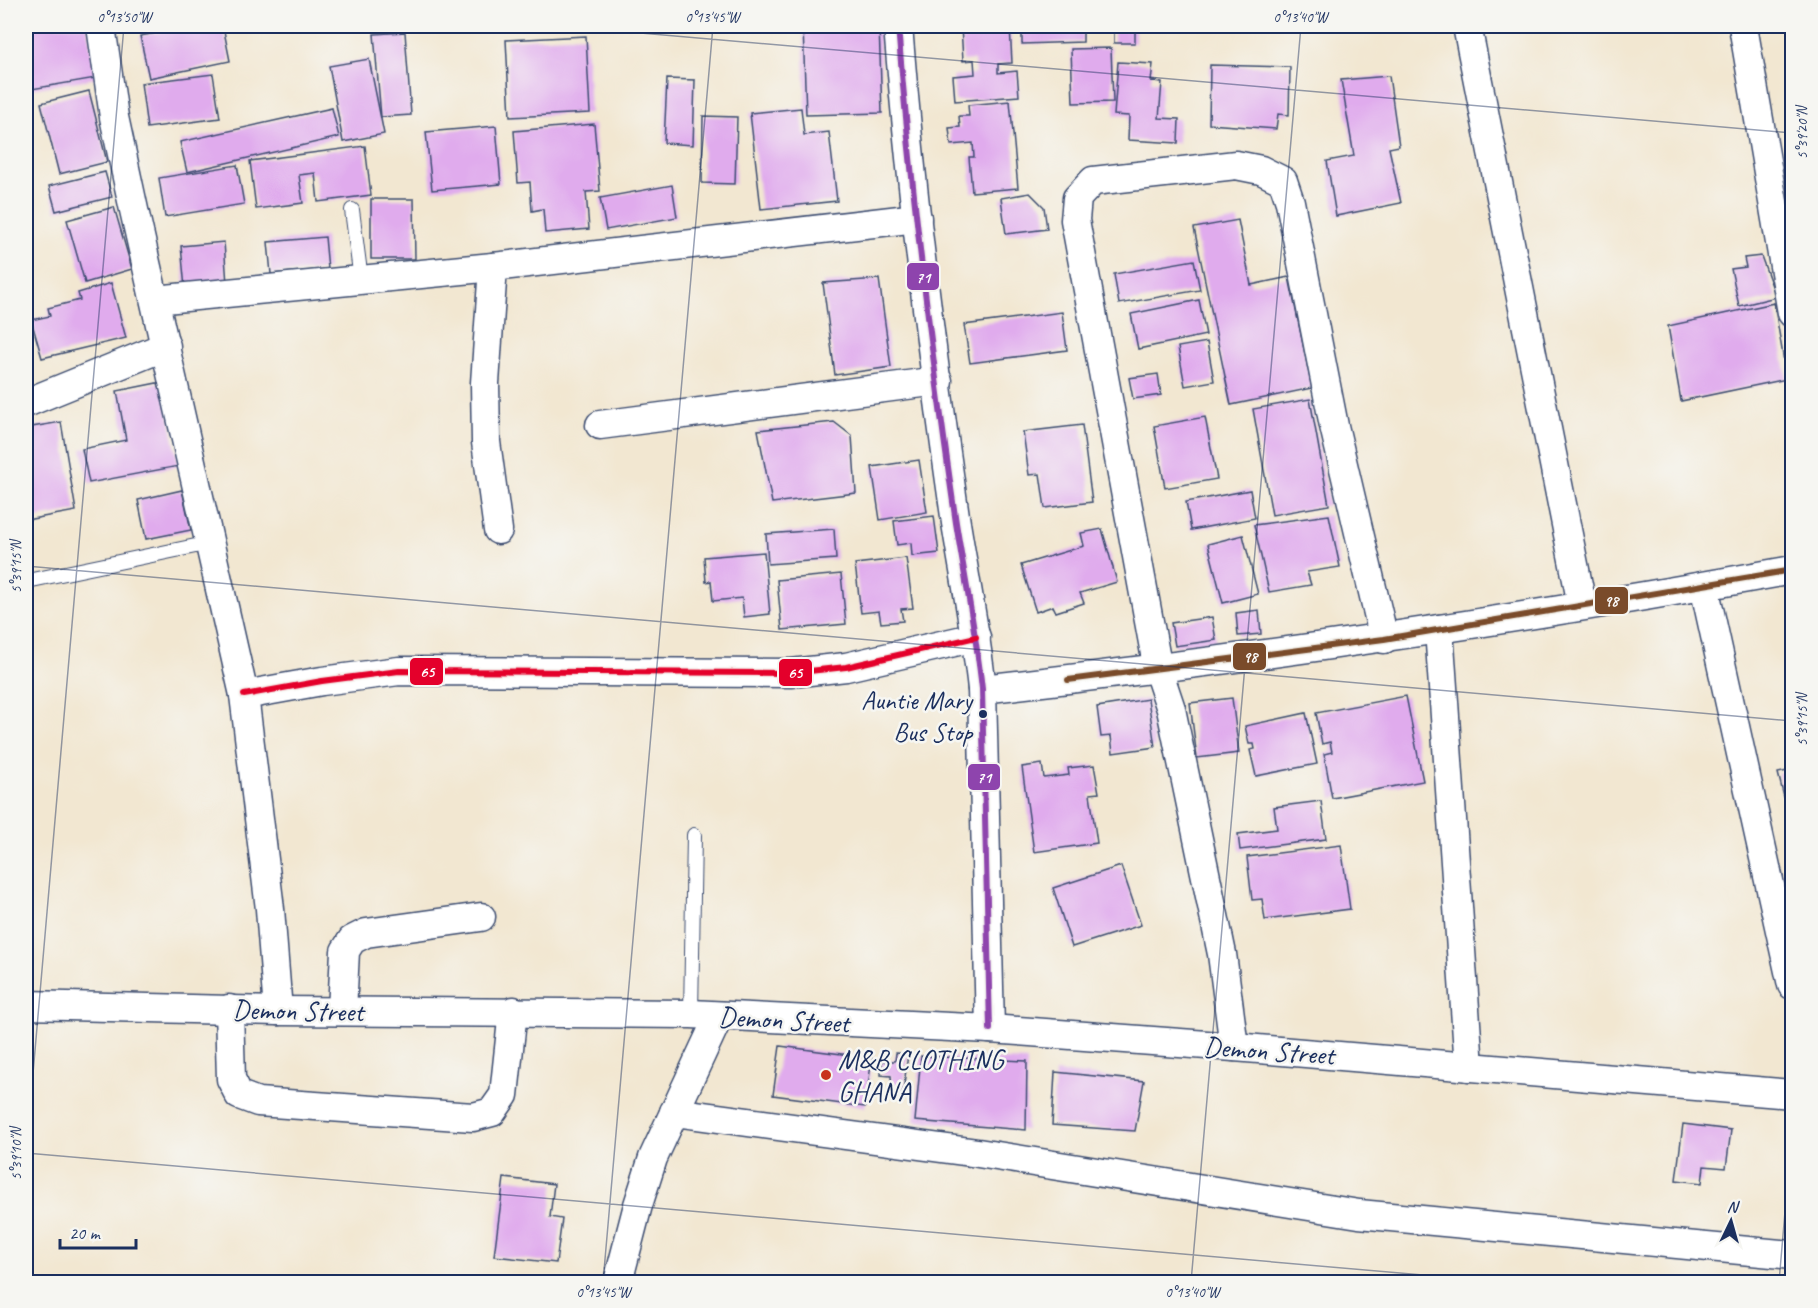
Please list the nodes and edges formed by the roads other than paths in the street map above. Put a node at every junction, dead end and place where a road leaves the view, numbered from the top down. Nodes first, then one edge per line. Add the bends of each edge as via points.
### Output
1 (101, 26) edge
2 (898, 26) edge
3 (1467, 26) edge
4 (1743, 26) edge
5 (352, 210) dead end
6 (917, 218) junction
7 (493, 267) junction
8 (361, 280) junction
9 (155, 300) junction
10 (1792, 314) edge
11 (166, 346) junction
12 (938, 381) junction
13 (26, 404) edge
14 (600, 425) dead end
15 (498, 530) dead end
16 (210, 543) junction
17 (1792, 570) edge
18 (32, 580) dead end
19 (1704, 586) junction
20 (1582, 605) junction
21 (1438, 629) junction
22 (976, 637) junction
23 (1384, 639) junction
24 (1158, 670) junction
25 (982, 689) junction
26 (244, 695) junction
27 (694, 835) dead end
28 (481, 917) dead end
29 (1792, 985) edge
30 (26, 1005) edge
31 (230, 1009) junction
32 (278, 1011) junction
33 (342, 1011) junction
34 (513, 1011) junction
35 (691, 1014) junction
36 (719, 1016) junction
37 (990, 1029) junction
38 (1234, 1047) junction
39 (1469, 1067) junction
40 (1792, 1094) edge
41 (674, 1112) junction
42 (1792, 1255) edge
43 (618, 1282) edge

1 - 9 street via 114,117
2 - 6 street
3 - 20 street
4 - 10 street
5 - 8 lane
6 - 7 street
6 - 12 street
7 - 8 street
7 - 15 street via 484,383 486,442
8 - 9 street
9 - 11 street
11 - 13 street
11 - 16 street
12 - 14 street
12 - 22 street via 956,524
16 - 18 lane
16 - 26 street
17 - 19 street
19 - 20 street
19 - 29 street
20 - 21 street
21 - 23 street
21 - 39 street
22 - 25 street
22 - 26 street via 846,667 791,673 399,671
23 - 24 street
23 - 24 street via 1283,181 1261,170 1236,165 1093,181 1077,198 1075,220
24 - 25 street
24 - 38 street via 1171,709 1222,954
25 - 37 street
26 - 32 street
27 - 35 lane
28 - 33 street via 366,933 352,940 345,951
30 - 31 street, Demon Street
31 - 32 street, Demon Street
31 - 34 street via 231,1079 239,1095 258,1102 473,1118 492,1112 504,1095
32 - 33 street, Demon Street
33 - 34 street, Demon Street
34 - 35 street, Demon Street
35 - 36 street, Demon Street
36 - 37 street, Demon Street
36 - 41 street
37 - 38 street, Demon Street
38 - 39 street, Demon Street
39 - 40 street, Demon Street
41 - 42 street via 978,1153 1359,1214
41 - 43 street via 653,1158

